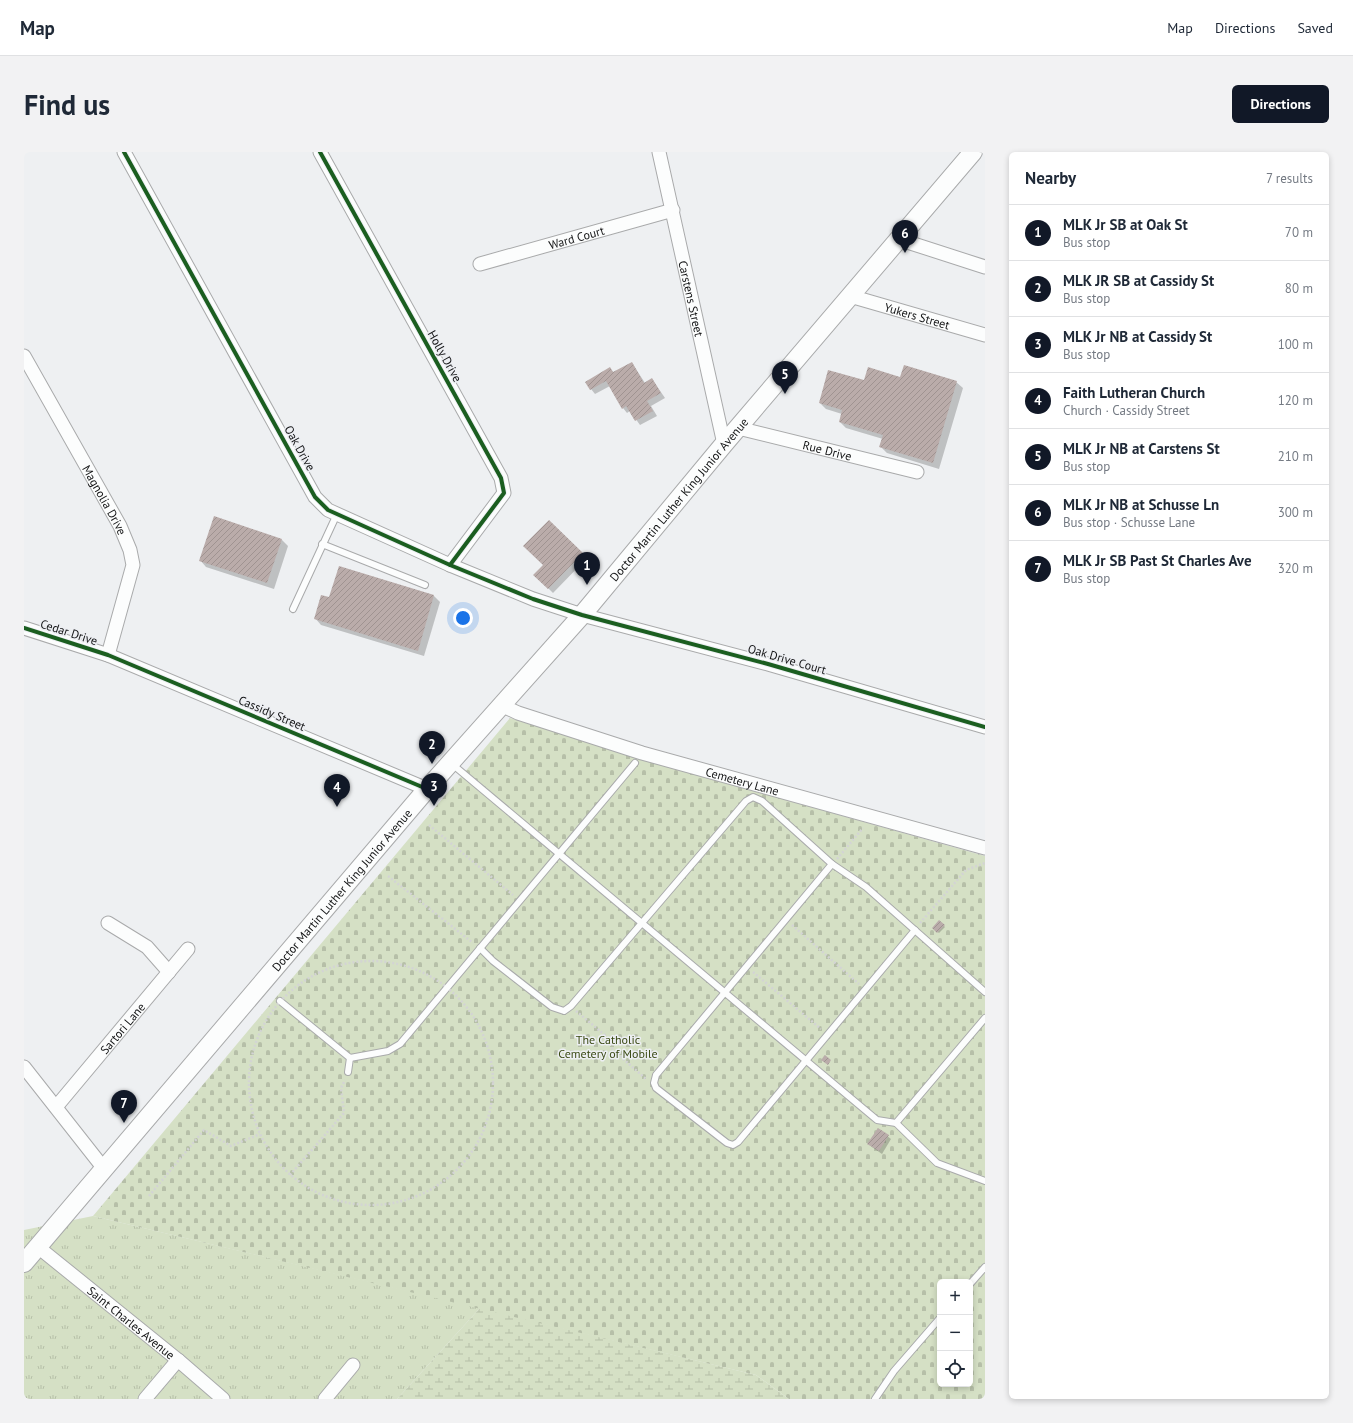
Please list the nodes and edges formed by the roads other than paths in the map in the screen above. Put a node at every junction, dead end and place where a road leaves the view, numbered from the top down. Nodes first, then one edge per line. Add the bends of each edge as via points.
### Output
1 (124, 152) edge
2 (320, 152) edge
3 (659, 152) edge
4 (973, 152) edge
5 (673, 210) junction
6 (898, 239) junction
7 (480, 264) dead end
8 (985, 267) edge
9 (850, 296) junction
10 (985, 335) edge
11 (24, 356) edge
12 (738, 428) junction
13 (724, 444) junction
14 (917, 472) dead end
15 (337, 514) junction
16 (322, 544) junction
17 (450, 566) junction
18 (425, 585) dead end
19 (293, 609) dead end
20 (582, 615) junction
21 (24, 628) edge
22 (108, 655) junction
23 (503, 706) junction
24 (985, 727) edge
25 (635, 763) dead end
26 (451, 764) junction
27 (428, 789) junction
28 (985, 848) edge
29 (559, 854) junction
30 (832, 864) junction
31 (108, 923) dead end
32 (641, 923) junction
33 (915, 930) junction
34 (480, 948) junction
35 (188, 949) dead end
36 (169, 972) junction
37 (985, 992) edge
38 (725, 993) junction
39 (280, 1001) road end
40 (985, 1018) edge
41 (350, 1058) junction
42 (806, 1061) junction
43 (24, 1067) edge
44 (348, 1072) road end
45 (56, 1107) junction
46 (896, 1123) junction
47 (105, 1170) junction
48 (985, 1181) edge
49 (38, 1247) junction
50 (24, 1263) edge
51 (985, 1267) edge
52 (973, 1281) edge
53 (937, 1321) edge
54 (178, 1360) junction
55 (353, 1365) dead end
56 (145, 1399) edge
57 (223, 1399) edge
58 (324, 1399) edge
59 (875, 1399) edge

1 - 15 street, Oak Drive via 315,497 328,510
2 - 17 street, Holly Drive via 501,478 504,493
3 - 5 street, Carstens Street
4 - 6 main road, Doctor Martin Luther King Junior Avenue
5 - 7 street, Ward Court
5 - 13 street, Carstens Street
6 - 8 street
6 - 9 main road, Doctor Martin Luther King Junior Avenue
9 - 10 street, Yukers Street
9 - 12 main road, Doctor Martin Luther King Junior Avenue
11 - 22 street, Magnolia Drive via 120,526 130,550 133,566
12 - 13 main road, Doctor Martin Luther King Junior Avenue
12 - 14 street, Rue Drive
13 - 20 main road, Doctor Martin Luther King Junior Avenue
15 - 16 lane
15 - 17 street, Oak Drive
16 - 18 lane
16 - 19 lane
17 - 20 street, Oak Drive via 533,599
20 - 23 main road, Doctor Martin Luther King Junior Avenue
20 - 24 street, Oak Drive Court via 768,664
21 - 22 street, Cedar Drive
22 - 27 street, Cassidy Street
23 - 26 main road, Doctor Martin Luther King Junior Avenue
23 - 28 street, Cemetery Lane via 642,753
25 - 29 lane
26 - 27 main road, Doctor Martin Luther King Junior Avenue
26 - 29 lane
27 - 47 main road, Doctor Martin Luther King Junior Avenue
29 - 32 lane
29 - 34 lane
30 - 32 lane via 762,800 754,797 746,801
30 - 33 lane via 866,887
30 - 38 lane
31 - 36 street via 146,947
32 - 34 lane via 564,1011 552,1007
32 - 38 lane
33 - 37 lane
33 - 42 lane
34 - 41 lane via 400,1044 388,1051
35 - 36 street, Sartori Lane
36 - 45 street, Sartori Lane
38 - 42 lane
38 - 42 lane via 656,1075 656,1088 733,1145
39 - 41 lane
40 - 46 lane
41 - 44 lane
42 - 46 lane via 877,1120
43 - 45 street
45 - 47 street
46 - 48 lane via 937,1163
47 - 49 main road, Doctor Martin Luther King Junior Avenue
49 - 50 main road, Doctor Martin Luther King Junior Avenue
49 - 54 street, Saint Charles Avenue
51 - 52 lane
53 - 59 lane via 894,1371
54 - 56 street
54 - 57 street, Saint Charles Avenue
55 - 58 street

